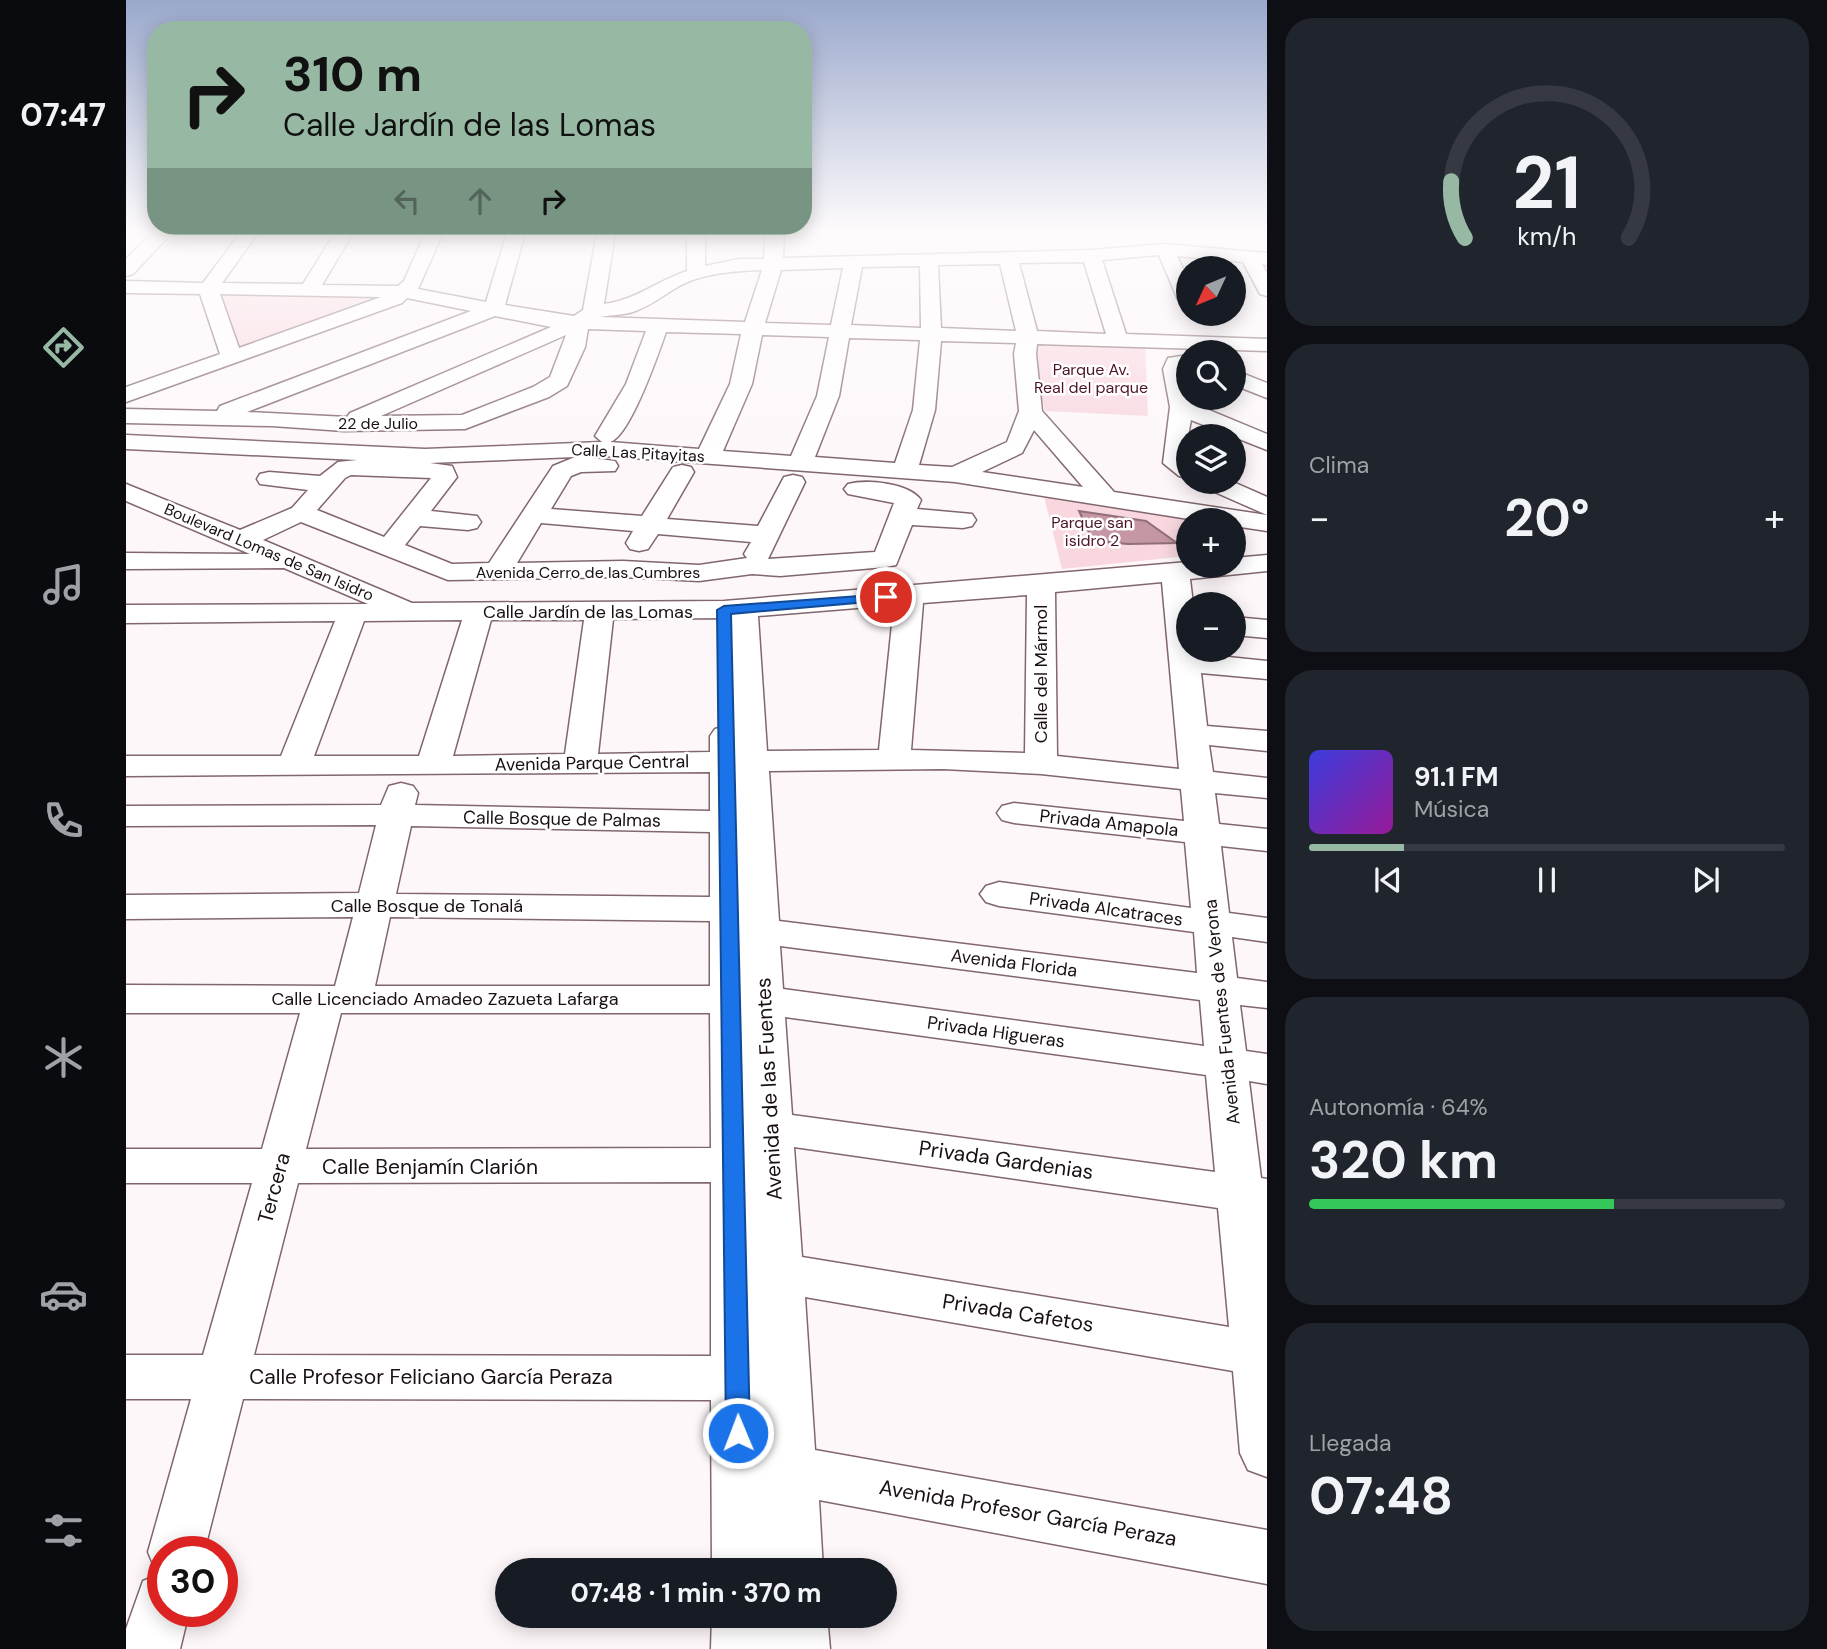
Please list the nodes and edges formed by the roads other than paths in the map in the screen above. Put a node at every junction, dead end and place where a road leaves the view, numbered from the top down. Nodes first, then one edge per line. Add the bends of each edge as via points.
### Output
1 (215, 310) edge
2 (370, 310) edge
3 (491, 310) edge
4 (498, 310) edge
5 (588, 310) edge
6 (616, 310) edge
7 (673, 310) edge
8 (758, 310) edge
9 (845, 310) edge
10 (926, 310) edge
11 (1018, 310) edge
12 (1108, 310) edge
13 (586, 318) junction
14 (665, 325) junction
15 (752, 328) junction
16 (842, 331) junction
17 (931, 334) junction
18 (1028, 337) junction
19 (1118, 340) junction
20 (1176, 342) edge
21 (232, 358) junction
22 (1246, 382) edge
23 (1267, 391) edge
24 (127, 392) edge
25 (1188, 410) edge
26 (1031, 412) junction
27 (205, 419) junction
28 (465, 422) junction
29 (344, 424) junction
30 (512, 430) dead end
31 (607, 436) dead end
32 (305, 440) junction
33 (1267, 443) edge
34 (141, 444) edge
35 (708, 456) junction
36 (905, 471) junction
37 (682, 472) junction
38 (796, 473) junction
39 (955, 475) junction
40 (269, 479) dead end
41 (325, 484) junction
42 (1238, 494) edge
43 (129, 499) edge
44 (1107, 499) junction
45 (1267, 507) edge
46 (904, 508) junction
47 (1176, 510) edge
48 (301, 513) junction
49 (414, 518) junction
50 (963, 520) dead end
51 (1246, 520) edge
52 (1267, 523) edge
53 (649, 526) junction
54 (497, 528) junction
55 (767, 535) junction
56 (360, 536) junction
57 (240, 540) junction
58 (1246, 540) edge
59 (390, 547) junction
60 (322, 554) dead end
61 (126, 561) edge
62 (294, 562) junction
63 (1257, 564) edge
64 (752, 566) junction
65 (788, 567) junction
66 (623, 569) junction
67 (448, 572) junction
68 (497, 572) junction
69 (1175, 572) junction
70 (896, 578) junction
71 (1041, 585) junction
72 (1179, 592) edge
73 (717, 598) junction
74 (413, 603) junction
75 (806, 603) junction
76 (600, 611) junction
77 (479, 612) junction
78 (353, 613) junction
79 (126, 614) edge
80 (1246, 627) edge
81 (1267, 629) edge
82 (1185, 662) joint
83 (1267, 670) edge
84 (1192, 734) junction
85 (1267, 741) edge
86 (896, 746) junction
87 (1041, 754) junction
88 (739, 760) junction
89 (580, 762) junction
90 (126, 766) edge
91 (294, 766) junction
92 (420, 766) junction
93 (1197, 781) junction
94 (1267, 788) edge
95 (1014, 813) dead end
96 (396, 815) junction
97 (126, 816) edge
98 (728, 822) junction
99 (1203, 833) junction
100 (1267, 840) edge
101 (999, 894) dead end
102 (374, 905) junction
103 (126, 906) edge
104 (745, 920) junction
105 (1212, 923) junction
106 (1267, 930) edge
107 (1219, 989) junction
108 (1267, 995) edge
109 (126, 999) edge
110 (338, 999) junction
111 (747, 1000) junction
112 (1247, 1067) edge
113 (771, 1128) junction
114 (733, 1165) junction
115 (126, 1166) edge
116 (279, 1168) junction
117 (1254, 1195) edge
118 (779, 1273) junction
119 (1262, 1354) edge
120 (126, 1377) edge
121 (223, 1377) junction
122 (737, 1378) junction
123 (1267, 1453) edge
124 (789, 1470) junction
125 (180, 1536) edge
126 (1267, 1557) edge
127 (740, 1558) edge
128 (794, 1558) edge
129 (156, 1627) edge
130 (741, 1628) edge
131 (799, 1628) edge
132 (150, 1649) edge
133 (741, 1649) edge
134 (800, 1649) edge

1 - 21 street
2 - 21 street
3 - 27 street
4 - 13 street via 549,321
5 - 13 street, 22 de Julio
6 - 13 street
7 - 14 street
8 - 15 street
9 - 16 street
10 - 17 street
11 - 18 street
12 - 19 street
13 - 14 street
13 - 28 street, 22 de Julio via 555,385
13 - 29 street
14 - 15 street
14 - 31 street
15 - 16 street
15 - 35 street via 741,384
16 - 17 street
16 - 38 street via 828,396
17 - 18 street
17 - 36 street via 924,410
18 - 19 street
18 - 26 street via 1025,354
19 - 20 street
21 - 24 street
22 - 23 street
24 - 27 street, 22 de Julio
25 - 33 street
26 - 39 street via 1014,448
26 - 44 street
27 - 29 street, 22 de Julio
28 - 29 street, 22 de Julio
28 - 30 street
28 - 32 street via 400,447
29 - 32 street
32 - 34 street via 228,436
34 - 35 street, Calle Las Pitayitas via 391,455 512,454 579,448
35 - 38 street, Calle Las Pitayitas
36 - 38 street, Calle Las Pitayitas
36 - 39 street, Calle Las Pitayitas
37 - 38 street
37 - 53 street
37 - 54 street via 572,466
38 - 46 street via 886,491
38 - 55 street
39 - 44 street, Calle Las Pitayitas
40 - 41 street
41 - 48 street
41 - 49 street via 352,466 443,471 444,477
42 - 45 street
43 - 57 street, Boulevard Lomas de San Isidro
44 - 47 street
46 - 50 street
46 - 70 street
48 - 56 street, Avenida Cerro de las Cumbres
48 - 57 street
49 - 54 street
49 - 59 street
51 - 52 street
53 - 54 street
53 - 55 street
53 - 66 street
54 - 68 street
55 - 64 street
56 - 59 street, Avenida Cerro de las Cumbres
56 - 60 street
57 - 62 street, Boulevard Lomas de San Isidro
58 - 63 street
59 - 67 street, Avenida Cerro de las Cumbres
61 - 62 street
62 - 74 street, Boulevard Lomas de San Isidro
63 - 69 street
64 - 65 street, Avenida Cerro de las Cumbres
64 - 73 street, Avenida Cerro de las Cumbres
65 - 70 street, Avenida Cerro de las Cumbres
65 - 75 street
66 - 68 street, Avenida Cerro de las Cumbres via 564,586
66 - 73 street, Avenida Cerro de las Cumbres
67 - 68 street, Avenida Cerro de las Cumbres
67 - 74 street
69 - 71 street, Calle Jardín de las Lomas
69 - 72 street, Avenida Fuentes de Verona
70 - 71 street, Calle Jardín de las Lomas
70 - 75 street, Calle Jardín de las Lomas
70 - 86 street
71 - 87 street, Calle del Mármol
73 - 75 street, Calle Jardín de las Lomas
73 - 76 street, Calle Jardín de las Lomas
73 - 88 street, Avenida de las Fuentes
74 - 77 street, Calle Jardín de las Lomas
74 - 78 street, Calle Jardín de las Lomas
76 - 77 street, Calle Jardín de las Lomas
76 - 89 street
77 - 92 street, Tercera
78 - 79 street, Calle Jardín de las Lomas
78 - 91 street
80 - 81 street
82 - 83 street
82 - 84 street, Avenida Fuentes de Verona
84 - 85 street
84 - 93 street, Avenida Fuentes de Verona
86 - 87 street, Avenida Parque Central
86 - 88 street, Avenida Parque Central
87 - 93 street, Avenida Parque Central
88 - 89 street, Avenida Parque Central
88 - 98 street, Avenida de las Fuentes
88 - 104 street, Avenida de las Fuentes
89 - 92 street, Avenida Parque Central
90 - 91 street, Avenida Parque Central
91 - 92 street, Avenida Parque Central
92 - 96 street, Tercera
93 - 94 street, Avenida Parque Central
93 - 99 street, Avenida Fuentes de Verona
95 - 99 street, Privada Amapola
96 - 97 street, Calle Bosque de Palmas
96 - 98 street, Calle Bosque de Palmas
96 - 102 street, Tercera
98 - 104 street, Avenida de las Fuentes
99 - 100 street, Privada Amapola
99 - 105 street, Avenida Fuentes de Verona
101 - 105 street, Privada Alcatraces
102 - 103 street, Calle Bosque de Tonalá
102 - 104 street, Calle Bosque de Tonalá
102 - 110 street, Tercera
104 - 107 street, Avenida Florida
104 - 111 street, Avenida de las Fuentes
105 - 106 street, Privada Alcatraces
105 - 107 street, Avenida Fuentes de Verona
107 - 108 street, Avenida Florida
107 - 112 street, Avenida Fuentes de Verona
109 - 110 street, Calle Licenciado Amadeo Zazueta Lafarga
110 - 111 street, Calle Licenciado Amadeo Zazueta Lafarga
110 - 116 street, Tercera
111 - 112 street, Privada Higueras
111 - 113 street, Avenida de las Fuentes
111 - 114 street, Avenida de las Fuentes
112 - 117 street, Avenida Fuentes de Verona
113 - 117 street, Privada Gardenias
113 - 118 street, Avenida de las Fuentes
114 - 116 street, Calle Benjamín Clarión
114 - 122 street, Avenida de las Fuentes
115 - 116 street, Calle Benjamín Clarión
116 - 121 street, Tercera
117 - 119 street, Avenida Fuentes de Verona
118 - 119 street, Privada Cafetos
118 - 124 street, Avenida de las Fuentes
119 - 123 street, Avenida Fuentes de Verona
120 - 121 street, Calle Profesor Feliciano García Peraza
121 - 122 street, Calle Profesor Feliciano García Peraza
121 - 125 street, Tercera
122 - 127 street, Avenida de las Fuentes
124 - 126 street, Avenida Profesor García Peraza
124 - 128 street, Avenida de las Fuentes
129 - 132 street
130 - 133 street
131 - 134 street

